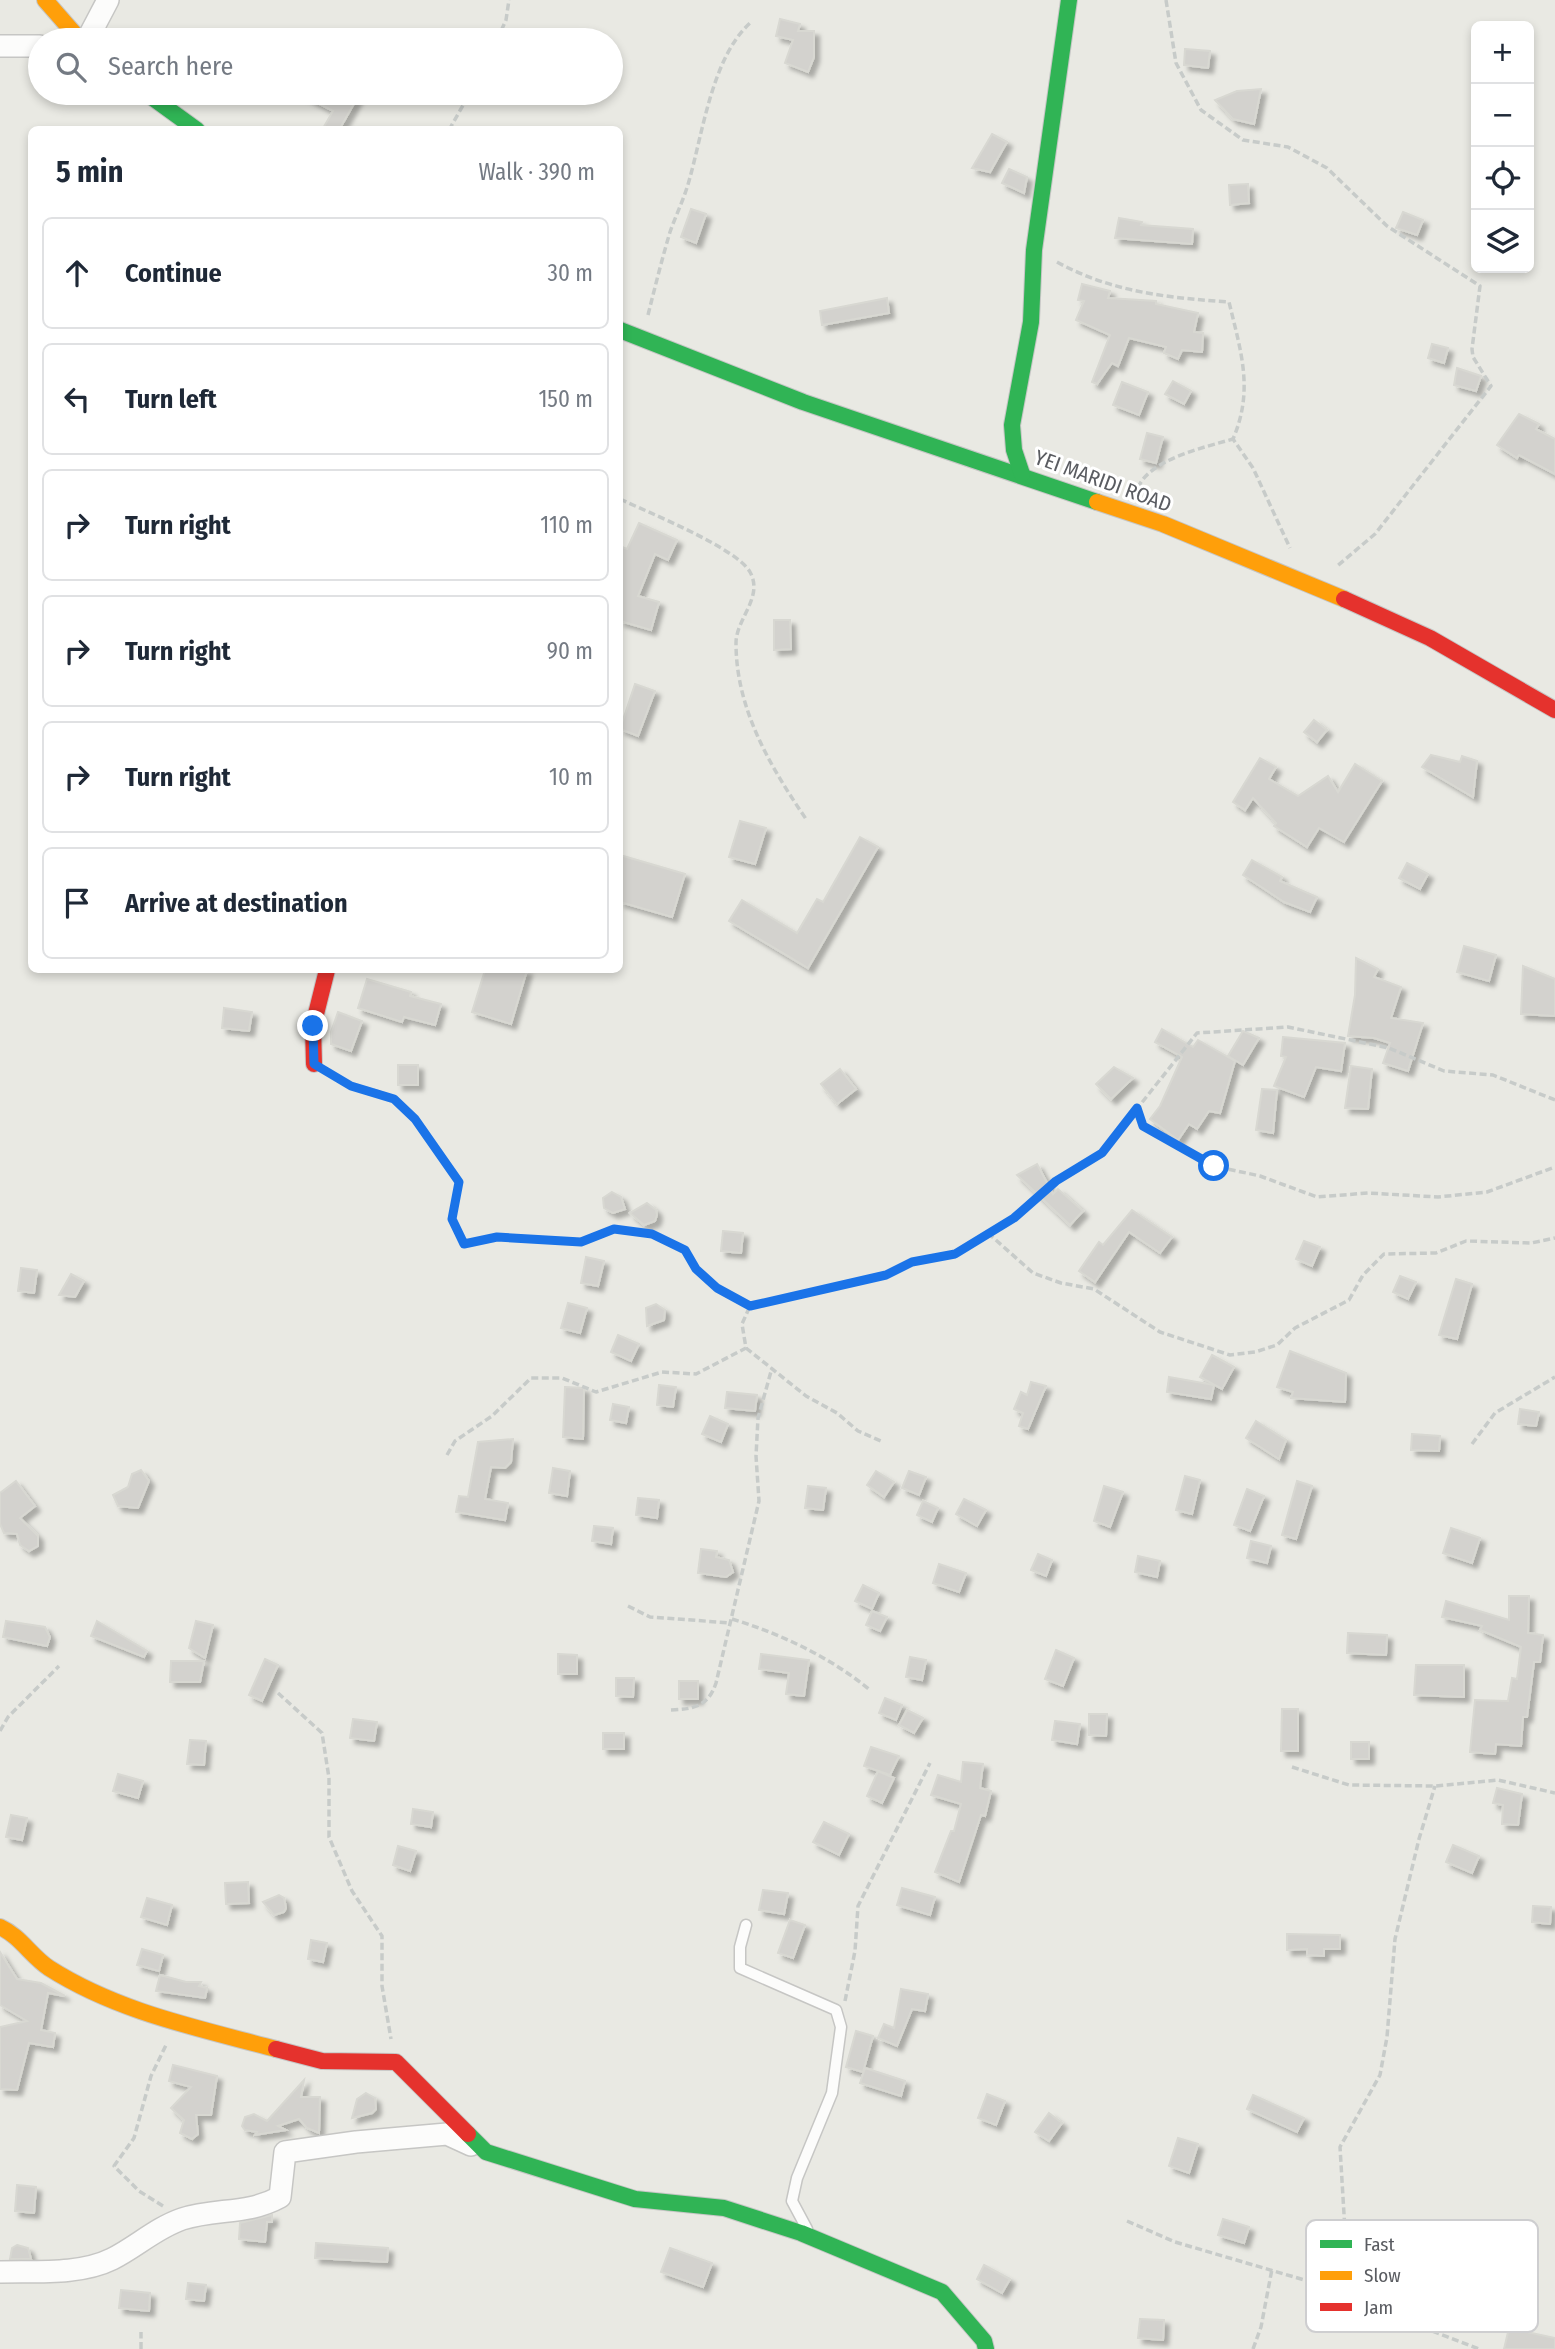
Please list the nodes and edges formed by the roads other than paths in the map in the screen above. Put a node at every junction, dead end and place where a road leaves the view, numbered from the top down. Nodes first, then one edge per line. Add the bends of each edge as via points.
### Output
1 (45, 0) edge
2 (107, 0) edge
3 (1069, 0) edge
4 (70, 28) edge
5 (93, 28) edge
6 (0, 46) edge
7 (28, 46) edge
8 (163, 105) edge
9 (191, 126) edge
10 (623, 331) edge
11 (1022, 474) junction
12 (1555, 710) edge
13 (326, 973) edge
14 (314, 1064) road end
15 (746, 1925) dead end
16 (0, 1927) edge
17 (486, 2152) junction
18 (811, 2237) junction
19 (0, 2272) edge
20 (986, 2349) edge

1 - 4 street
2 - 5 street
3 - 11 street via 1034,250 1031,322 1012,425
6 - 7 street
8 - 9 street
10 - 11 street, YEI MARIDI ROAD via 803,402
11 - 12 street, YEI MARIDI ROAD via 1129,511 1320,589 1430,638
13 - 14 street via 313,1026
15 - 18 lane via 740,1968 836,2010 840,2023 832,2093 792,2201
16 - 17 street via 48,1967 131,2010 322,2061 396,2062
17 - 18 street via 635,2199 724,2208
17 - 19 street via 447,2134 285,2152 280,2197 260,2208 182,2219 111,2260 83,2267
18 - 20 street via 942,2292

